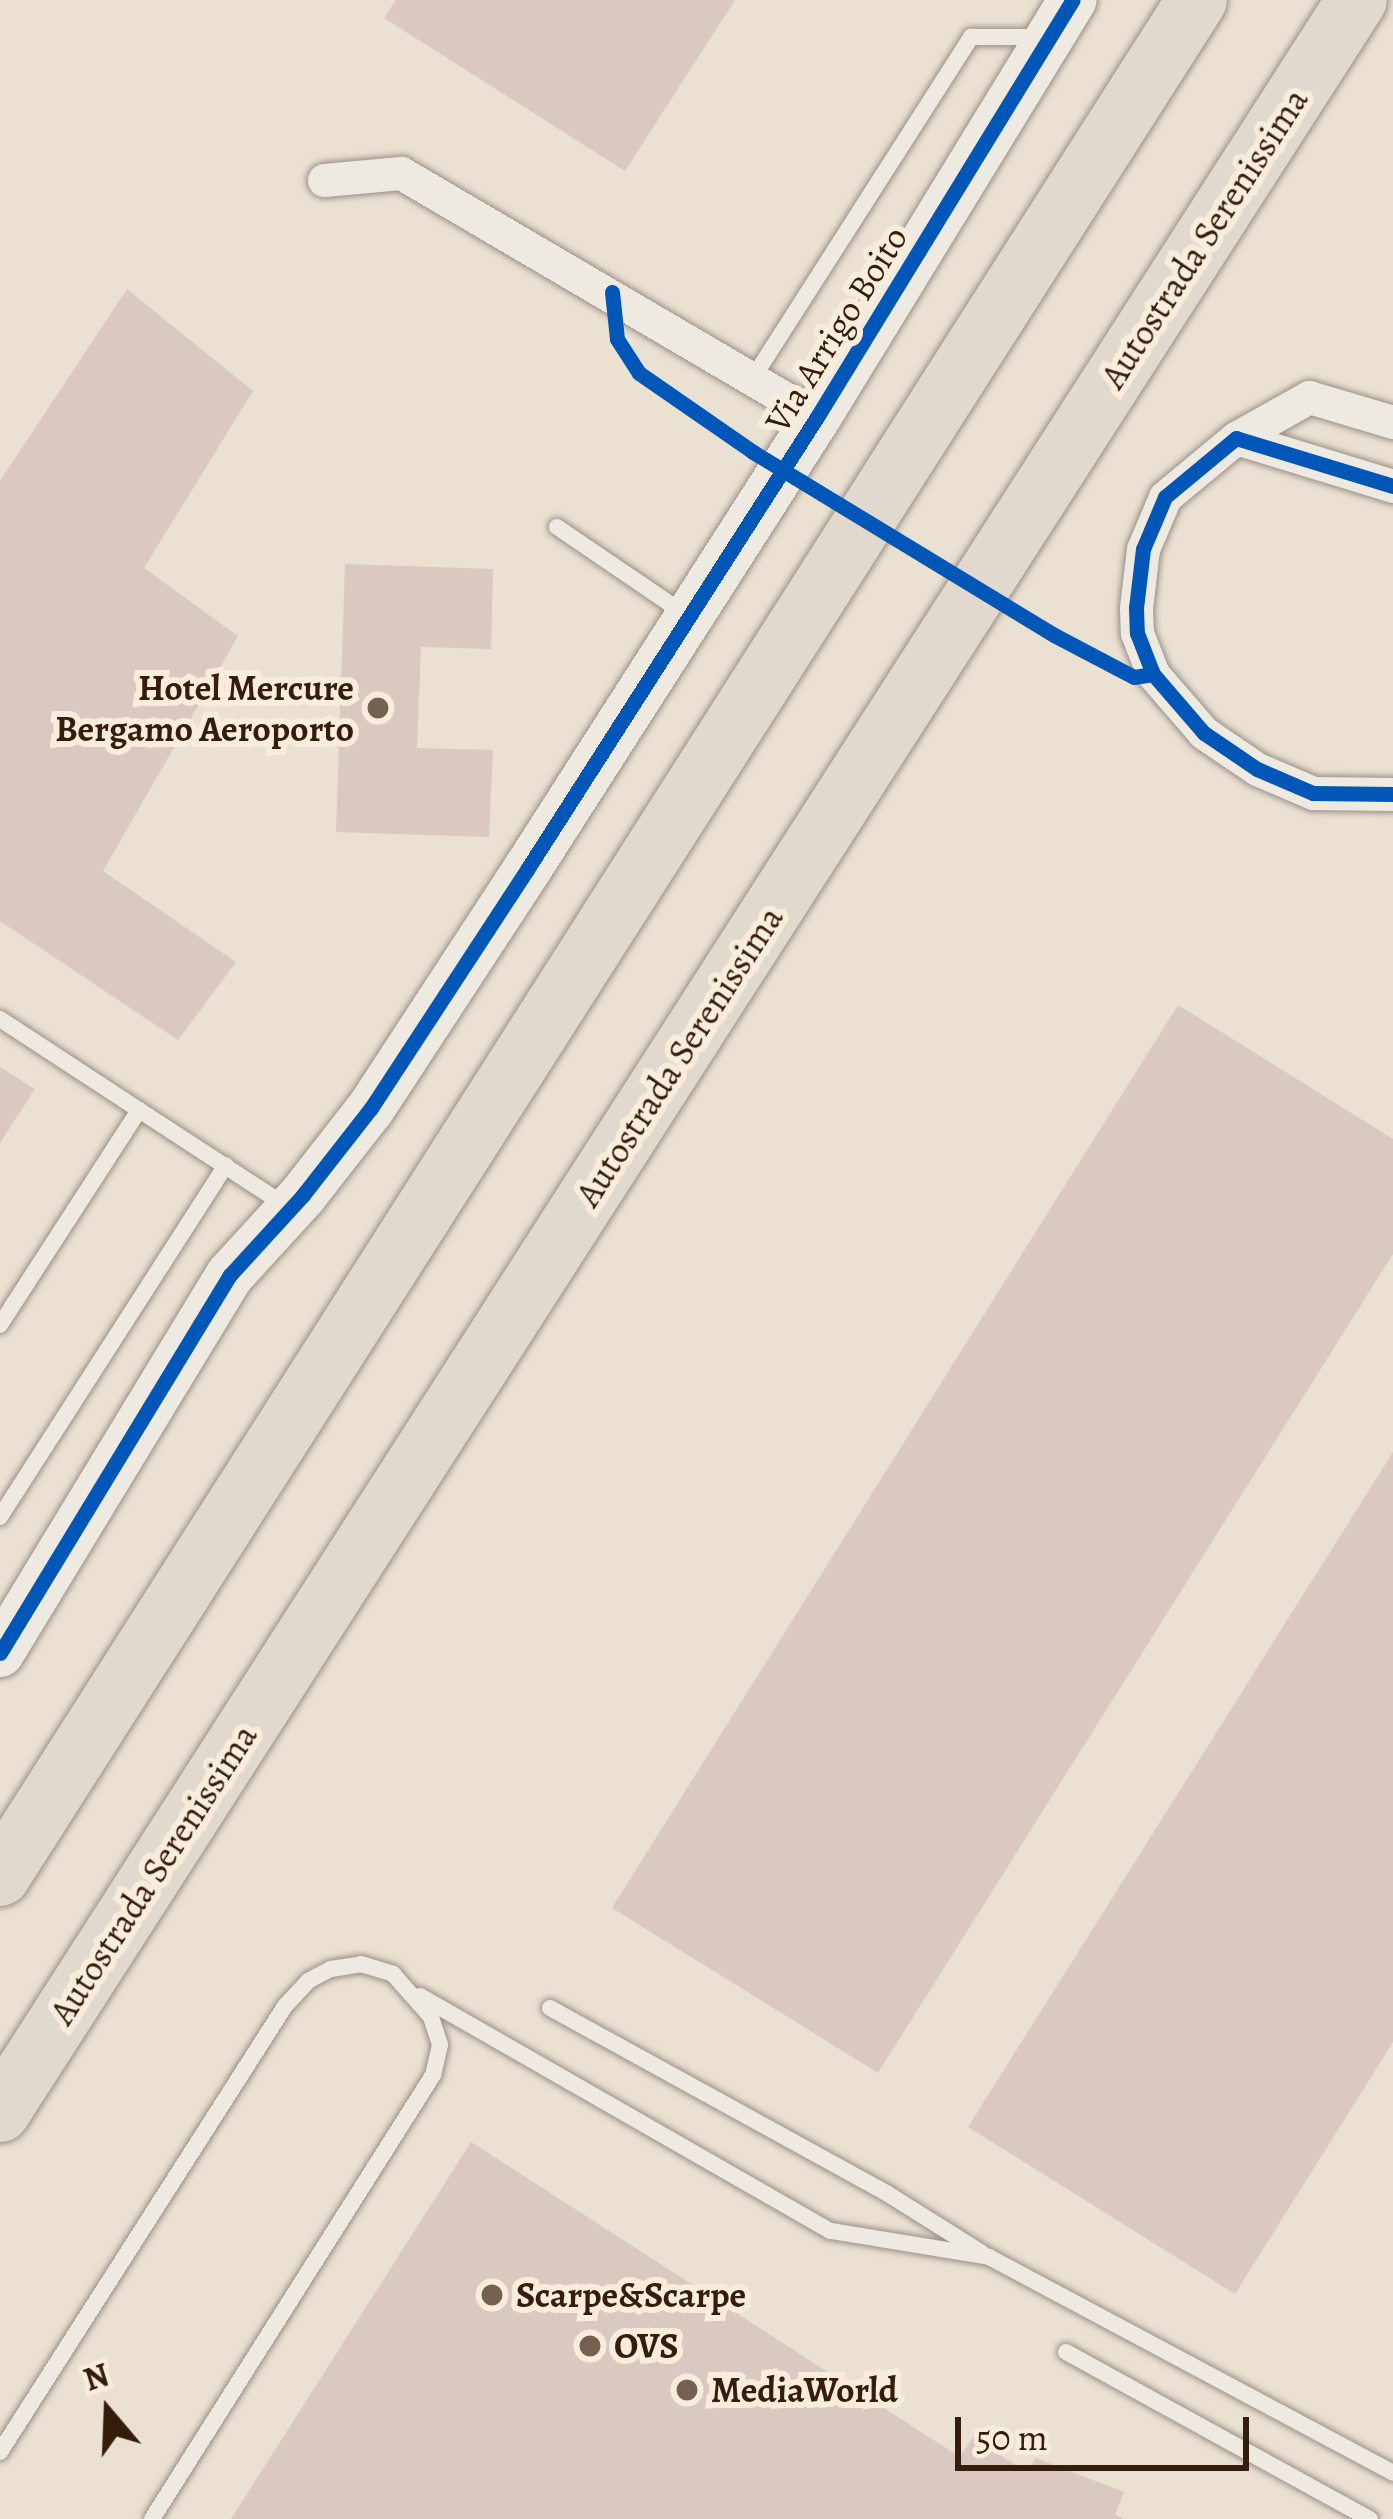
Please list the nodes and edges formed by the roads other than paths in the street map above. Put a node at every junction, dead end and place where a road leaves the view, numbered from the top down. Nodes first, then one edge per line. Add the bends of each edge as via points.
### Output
1 (1197, 0) edge
2 (1357, 0) edge
3 (1063, 18) edge
4 (324, 180) dead end
5 (753, 378) junction
6 (817, 417) junction
7 (1393, 422) edge
8 (1236, 438) junction
9 (1393, 486) edge
10 (557, 527) dead end
11 (688, 616) junction
12 (1393, 794) edge
13 (0, 1019) edge
14 (139, 1110) junction
15 (226, 1166) junction
16 (290, 1209) junction
17 (0, 1325) edge
18 (0, 1517) edge
19 (0, 1653) edge
20 (0, 1876) edge
21 (415, 1993) junction
22 (550, 2008) dead end
23 (0, 2112) edge
24 (989, 2258) junction
25 (1066, 2352) dead end
26 (0, 2452) edge
27 (1393, 2473) edge
28 (152, 2519) edge
29 (1370, 2519) edge

1 - 20 highway
2 - 23 highway, Autostrada Serenissima
3 - 5 lane via 971,37
3 - 6 street, Via Arrigo Boito
4 - 5 street via 401,173
5 - 6 street
6 - 11 street, Via Arrigo Boito
7 - 8 street via 1309,398
8 - 9 street
8 - 12 street via 1165,497 1137,582 1143,655 1184,713 1257,769 1313,793
10 - 11 lane
11 - 16 street, Via Arrigo Boito via 370,1108
13 - 14 lane
14 - 15 lane
14 - 17 lane
15 - 16 lane
15 - 18 lane
16 - 19 street, Via Arrigo Boito via 230,1275
21 - 24 lane via 831,2231
21 - 26 lane via 393,1974 361,1964 331,1969 297,1994
21 - 28 lane via 440,2045 434,2075
22 - 24 lane
24 - 27 lane
25 - 29 lane

